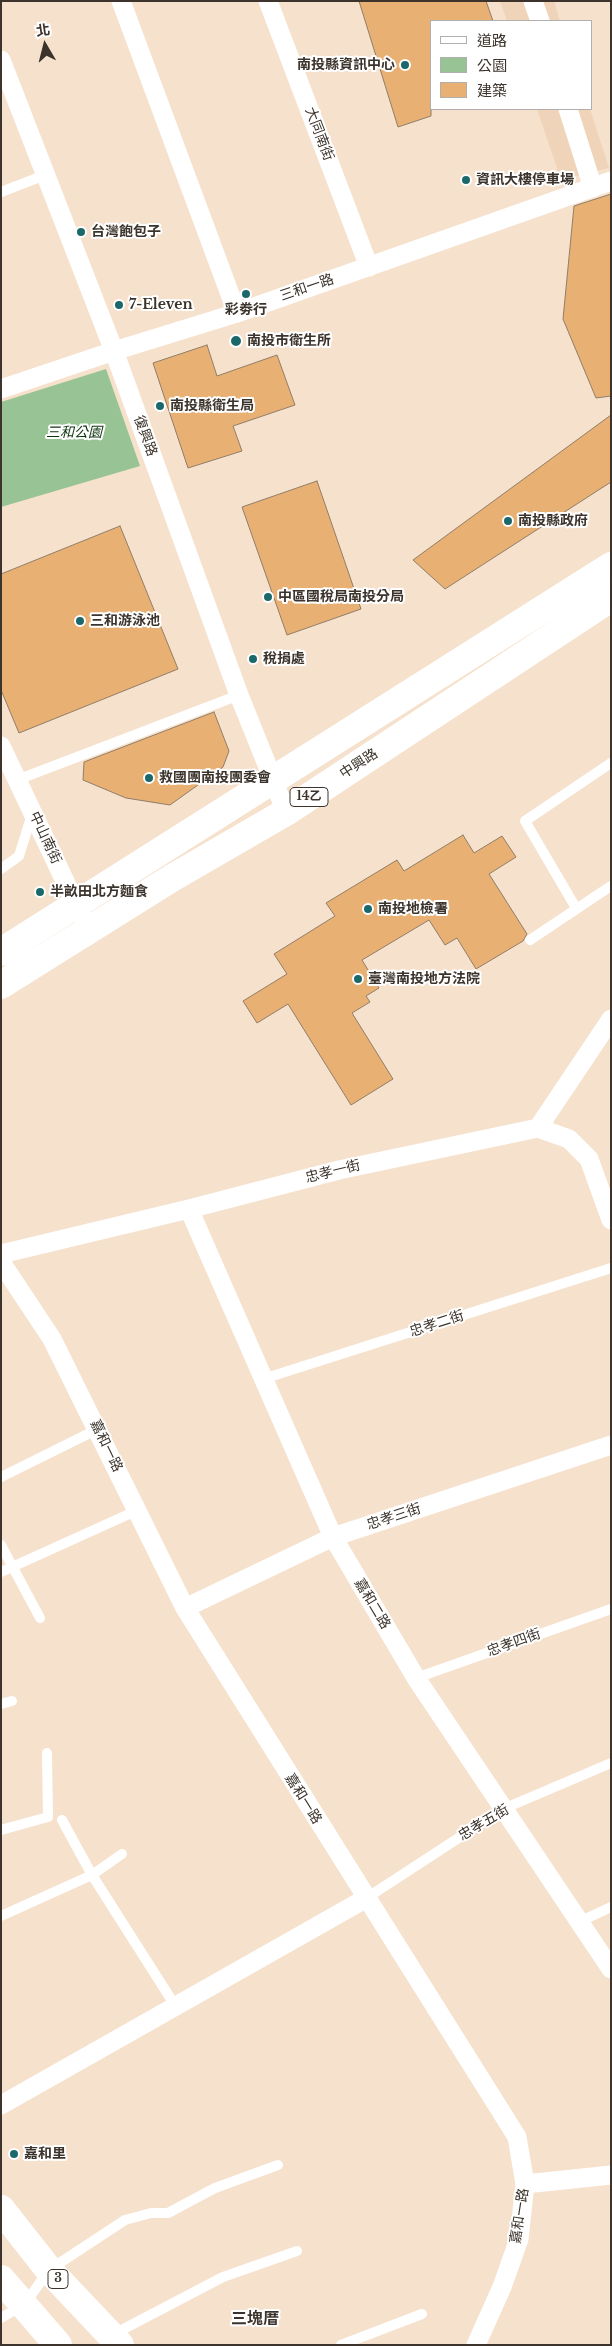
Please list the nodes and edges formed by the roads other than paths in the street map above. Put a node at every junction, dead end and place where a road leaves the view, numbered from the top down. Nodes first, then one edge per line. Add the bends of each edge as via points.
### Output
1 (121, 1) edge
2 (268, 1) edge
3 (533, 1) edge
4 (540, 20) edge
5 (1, 60) edge
6 (568, 110) edge
7 (45, 175) junction
8 (611, 181) edge
9 (593, 188) junction
10 (1, 192) edge
11 (369, 267) junction
12 (237, 313) junction
13 (114, 351) junction
14 (1, 389) edge
15 (611, 566) edge
16 (611, 598) edge
17 (240, 695) junction
18 (1, 746) edge
19 (611, 762) edge
20 (17, 780) junction
21 (273, 781) junction
22 (33, 812) junction
23 (286, 812) junction
24 (1, 870) edge
25 (611, 886) edge
26 (76, 906) junction
27 (576, 908) junction
28 (90, 929) junction
29 (530, 940) dead end
30 (1, 952) edge
31 (1, 985) edge
32 (611, 1019) edge
33 (538, 1128) junction
34 (189, 1209) junction
35 (611, 1220) edge
36 (1, 1254) edge
37 (1, 1262) edge
38 (611, 1268) edge
39 (263, 1379) junction
40 (98, 1429) junction
41 (611, 1445) edge
42 (1, 1477) edge
43 (138, 1510) junction
44 (333, 1537) junction
45 (1, 1545) edge
46 (12, 1566) junction
47 (1, 1572) edge
48 (185, 1608) junction
49 (611, 1609) edge
50 (40, 1618) dead end
51 (416, 1678) junction
52 (12, 1702) dead end
53 (1, 1704) edge
54 (47, 1753) dead end
55 (611, 1763) edge
56 (503, 1809) junction
57 (62, 1820) dead end
58 (1, 1830) edge
59 (122, 1854) dead end
60 (92, 1875) junction
61 (365, 1899) junction
62 (611, 1907) edge
63 (1, 1916) edge
64 (579, 1922) junction
65 (611, 1969) edge
66 (176, 2007) junction
67 (1, 2106) edge
68 (278, 2165) dead end
69 (611, 2176) edge
70 (525, 2184) junction
71 (1, 2209) edge
72 (297, 2251) dead end
73 (49, 2270) junction
74 (1, 2279) edge
75 (13, 2312) edge
76 (422, 2314) dead end
77 (115, 2340) edge
78 (58, 2345) edge
79 (341, 2345) edge
80 (476, 2345) edge

1 - 12 street
2 - 11 street, 大同南街
3 - 4 street
5 - 7 street, 復興路
6 - 9 street
7 - 10 lane
7 - 13 street, 復興路
8 - 9 street, 三和一路
9 - 11 street, 三和一路
11 - 12 street, 三和一路
12 - 13 street, 三和一路
13 - 14 street, 三和一路
13 - 17 street, 復興路
15 - 21 main road, 14乙
16 - 23 main road, 中興路 / 14乙
17 - 20 lane
17 - 21 street, 復興路
18 - 20 street, 中山南街
19 - 27 lane via 525,820
20 - 22 street, 中山南街
21 - 23 street, 復興路
21 - 26 main road, 14乙
22 - 24 lane via 19,856
22 - 26 street, 中山南街
23 - 28 main road, 中興路 / 14乙
25 - 27 lane
26 - 28 street, 中山南街
26 - 30 main road, 14乙
27 - 29 lane
28 - 31 main road, 中興路 / 14乙
32 - 33 street
33 - 34 street, 忠孝一街 via 339,1170
33 - 35 street via 569,1139 589,1159
34 - 36 street, 忠孝一街
34 - 39 street, 嘉和二路
37 - 40 street, 嘉和一路 via 52,1339
38 - 39 lane, 忠孝二街
39 - 44 street, 嘉和二路
40 - 42 lane
40 - 43 street, 嘉和一路
41 - 44 street, 忠孝三街
43 - 46 lane
43 - 48 street, 嘉和一路
44 - 48 street, 忠孝三街
44 - 51 street, 嘉和二路
45 - 46 lane
46 - 47 lane
46 - 50 lane
48 - 61 street, 嘉和一路
49 - 51 lane, 忠孝四街
51 - 56 street, 嘉和二路
52 - 53 lane
54 - 58 lane via 48,1817
55 - 56 lane, 忠孝五街
56 - 61 lane, 忠孝五街
56 - 64 street, 嘉和二路
57 - 60 lane
59 - 60 lane
60 - 63 lane
60 - 66 lane
61 - 66 street
61 - 70 street, 嘉和一路 via 517,2137
62 - 64 lane
64 - 65 street, 嘉和二路
66 - 67 street
68 - 73 lane via 215,2188 168,2213 150,2212 125,2220
69 - 70 street
70 - 80 street, 嘉和一路 via 519,2239
71 - 73 main road, 3
72 - 77 lane via 223,2277
73 - 75 lane
73 - 77 main road, 3
74 - 75 main road
75 - 78 main road
76 - 79 lane

